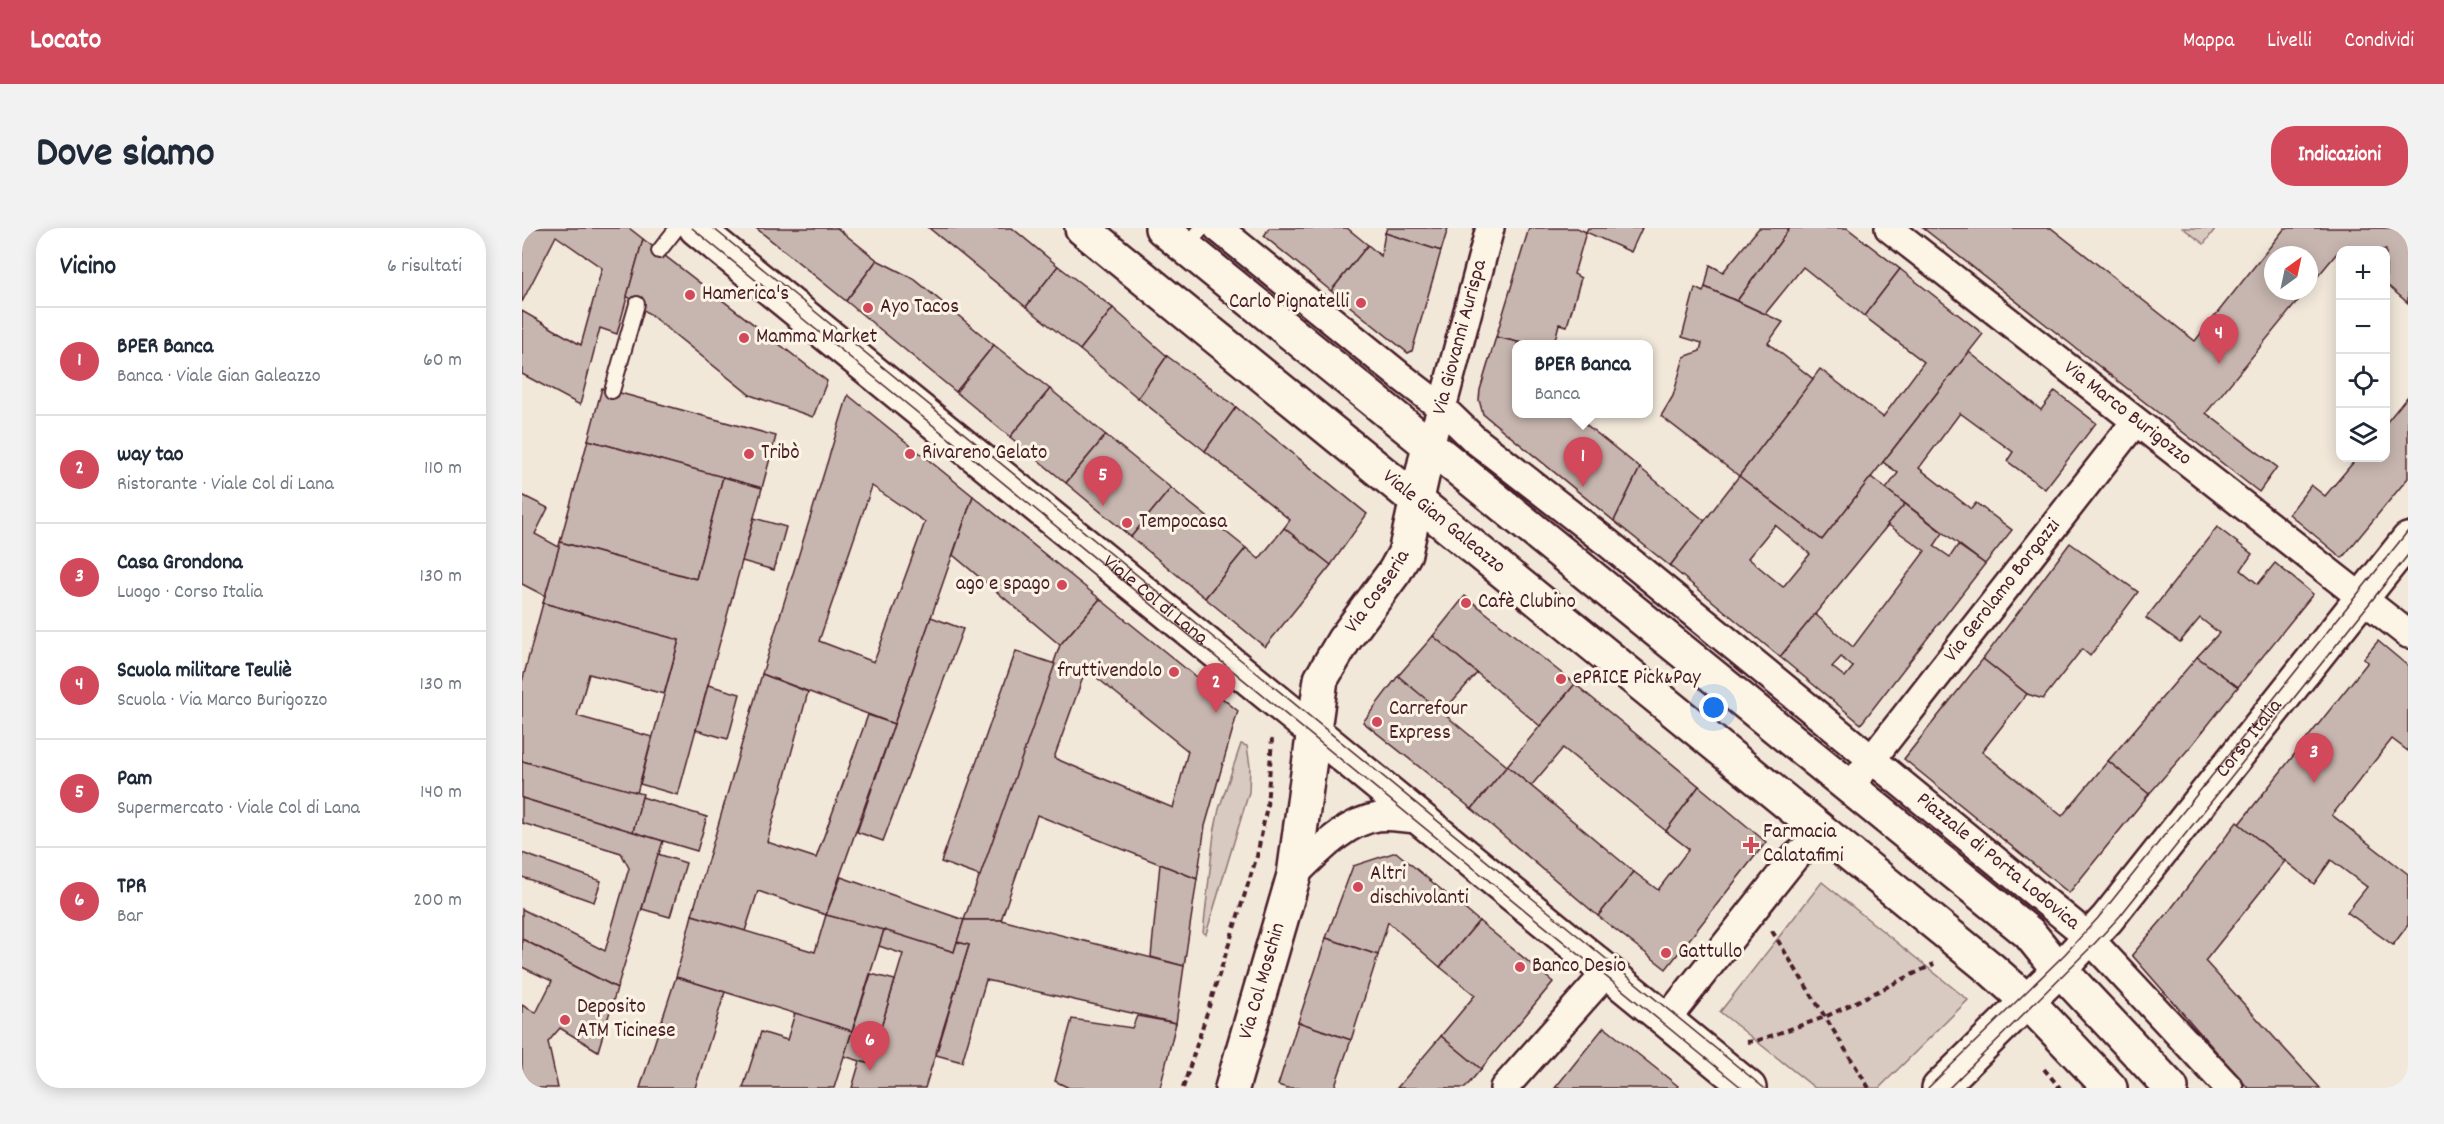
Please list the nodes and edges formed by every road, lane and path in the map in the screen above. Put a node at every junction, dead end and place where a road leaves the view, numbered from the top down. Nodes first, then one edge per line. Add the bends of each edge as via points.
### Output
1 (677, 228) edge
2 (696, 228) edge
3 (1082, 228) edge
4 (1490, 228) edge
5 (1889, 228) edge
6 (1184, 234) edge
7 (1221, 249) edge
8 (659, 251) dead end
9 (637, 304) dead end
10 (612, 391) dead end
11 (1442, 408) junction
12 (2135, 422) junction
13 (1429, 445) junction
14 (1417, 501) junction
15 (2408, 540) edge
16 (1609, 544) junction
17 (1586, 573) junction
18 (2363, 600) junction
19 (1710, 626) junction
20 (2408, 634) edge
21 (1687, 655) junction
22 (1273, 699) junction
23 (1314, 733) junction
24 (1872, 759) junction
25 (1850, 787) junction
26 (1420, 819) junction
27 (1832, 839) junction
28 (1294, 875) junction
29 (1772, 931) dead end
30 (2090, 938) junction
31 (1939, 961) dead end
32 (2060, 969) junction
33 (1607, 972) junction
34 (2026, 1000) junction
35 (1825, 1017) junction
36 (1666, 1020) junction
37 (1747, 1042) dead end
38 (2041, 1065) dead end
39 (2102, 1085) edge
40 (1183, 1088) edge
41 (1232, 1088) edge
42 (1504, 1088) edge
43 (1749, 1088) edge
44 (1869, 1088) edge
45 (1939, 1088) edge
46 (2060, 1088) edge
47 (2171, 1088) edge
48 (2229, 1088) edge

1 - 8 lane
2 - 22 main road, Viale Col di Lana via 1034,500
3 - 14 main road, Viale Gian Galeazzo
4 - 11 street, Via Giovanni Aurispa
5 - 12 street, Via Marco Burigozzo
6 - 7 main road
7 - 11 street
7 - 13 main road
9 - 10 lane
11 - 13 street, Via Giovanni Aurispa
11 - 16 street via 1474,439
12 - 18 street, Via Marco Burigozzo
12 - 24 street, Via Gerolamo Borgazzi
13 - 14 main road, Via Cosseria
13 - 17 main road
14 - 23 main road, Via Cosseria via 1405,553 1321,679
14 - 27 main road, Viale Gian Galeazzo
15 - 18 main road, Corso Italia
16 - 17 lane
16 - 19 street
17 - 21 main road
18 - 20 street, Via Marco Burigozzo
18 - 30 main road, Corso Italia
19 - 21 lane
19 - 24 street
21 - 25 main road
22 - 23 main road, Viale Col di Lana
22 - 40 path via 1267,806 1257,856
23 - 26 main road, Viale Col di Lana
23 - 28 main road, Via Col Moschin
24 - 25 street
24 - 30 street, Piazzale di Porta Lodovica
25 - 32 main road, Piazzale di Porta Lodovica via 2029,933
26 - 28 street via 1378,817 1359,824 1331,841
26 - 33 main road, Viale Col di Lana
27 - 34 main road
27 - 36 street via 1811,844 1795,857
28 - 41 main road, Via Col Moschin
29 - 35 path
30 - 32 main road, Piazzale di Porta Lodovica
30 - 48 street
31 - 35 path
32 - 34 main road, Piazzale di Porta Lodovica
32 - 47 main road
33 - 36 main road, Viale Col di Lana
33 - 42 street
34 - 39 main road
34 - 45 main road, Piazzale di Porta Lodovica
35 - 37 path
35 - 44 path
36 - 43 main road
38 - 46 path

